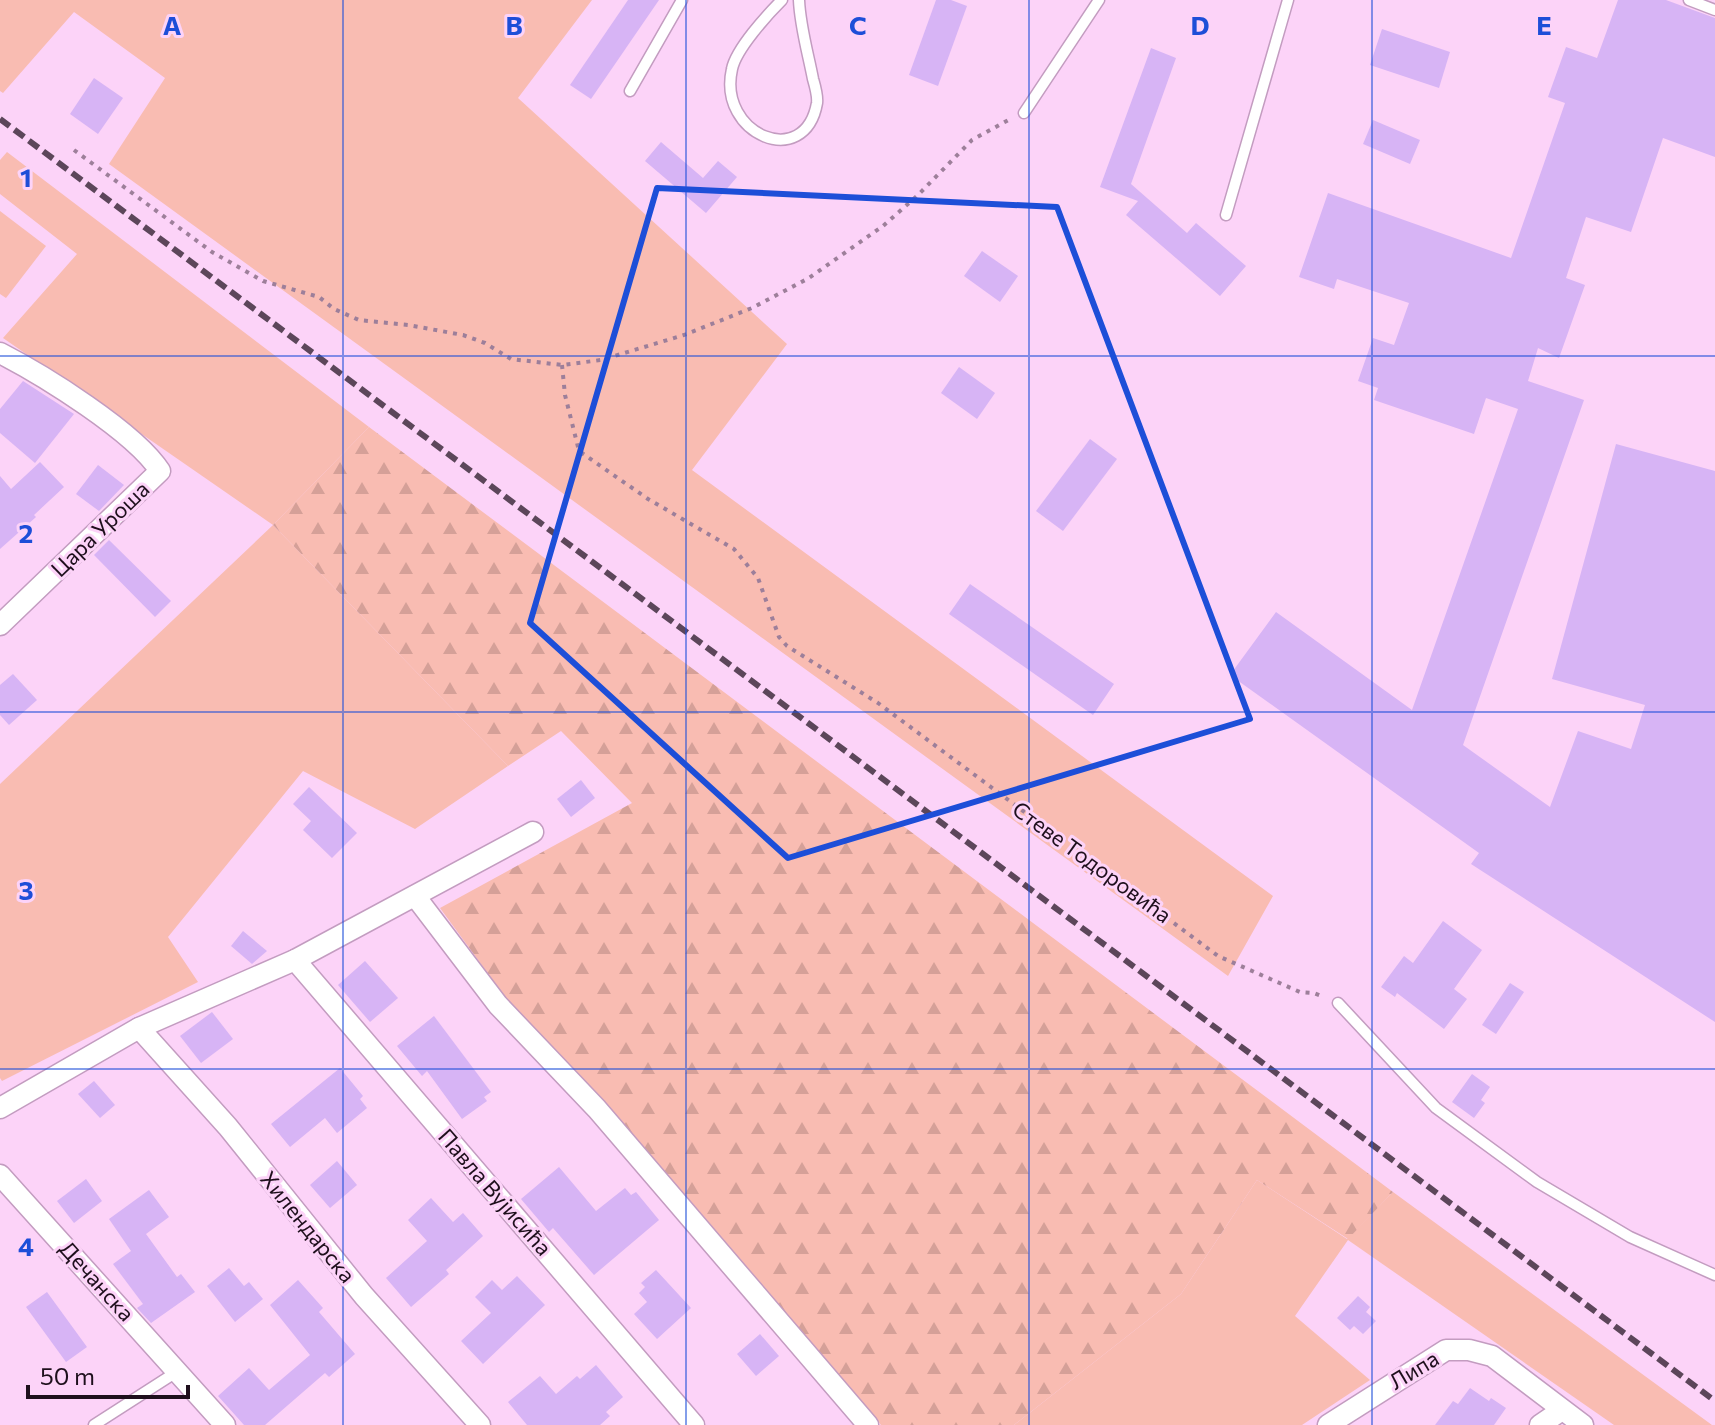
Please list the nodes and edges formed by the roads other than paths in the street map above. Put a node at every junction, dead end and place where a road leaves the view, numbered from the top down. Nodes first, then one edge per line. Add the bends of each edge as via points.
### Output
1 (682, 0) edge
2 (782, 0) edge
3 (799, 0) edge
4 (1099, 0) edge
5 (1288, 0) edge
6 (1689, 0) edge
7 (1715, 10) edge
8 (630, 91) dead end
9 (1024, 113) road end
10 (1226, 215) dead end
11 (0, 353) edge
12 (0, 625) edge
13 (533, 832) dead end
14 (415, 896) junction
15 (295, 960) junction
16 (1338, 1003) road end
17 (139, 1028) junction
18 (0, 1108) edge
19 (0, 1175) edge
20 (1715, 1275) edge
21 (178, 1371) junction
22 (1562, 1410) junction
23 (94, 1425) edge
24 (225, 1425) edge
25 (480, 1425) edge
26 (694, 1425) edge
27 (868, 1425) edge
28 (1328, 1425) edge
29 (1540, 1425) edge
30 (1583, 1425) edge

1 - 8 lane
2 - 3 lane via 736,56 730,91 745,123 780,140 790,139 810,123 818,101
4 - 9 lane
5 - 10 lane
6 - 7 lane
11 - 12 street, Цара Уроша via 101,416 151,457 160,471
13 - 14 street
14 - 15 street
14 - 27 street via 498,1005 597,1109
15 - 17 street
15 - 26 street, Павла Вујисића
16 - 20 lane via 1436,1108 1537,1182 1630,1237
17 - 18 street
17 - 25 street, Хилендарска
19 - 21 street, Дечанска
21 - 23 lane
21 - 24 street, Дечанска
22 - 28 street, Липа via 1492,1356 1446,1350
22 - 29 street
22 - 30 street, Липа

